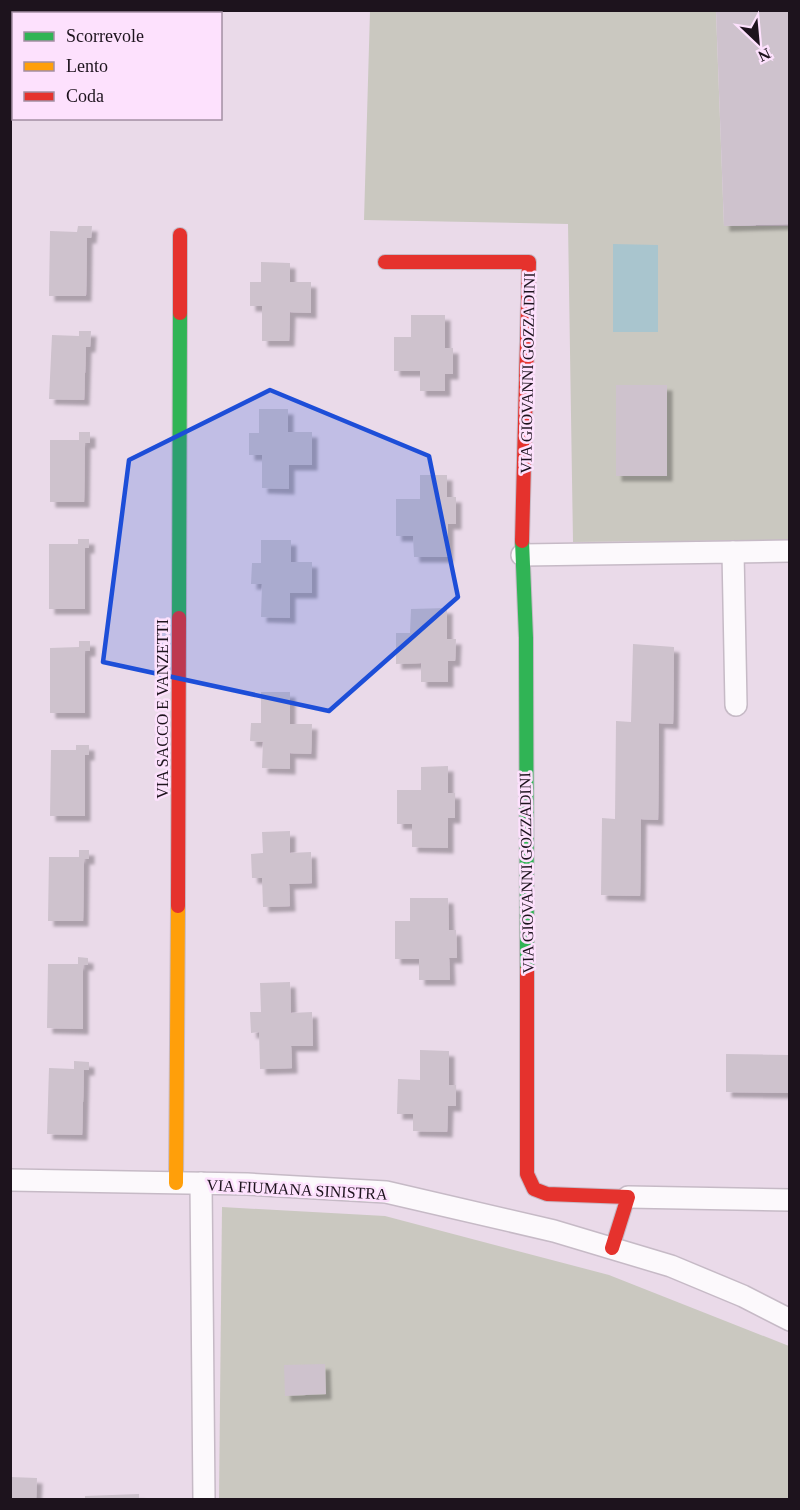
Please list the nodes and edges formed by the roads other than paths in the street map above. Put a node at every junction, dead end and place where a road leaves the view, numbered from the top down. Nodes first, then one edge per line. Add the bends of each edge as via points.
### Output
1 (180, 235) dead end
2 (385, 262) dead end
3 (789, 551) edge
4 (734, 552) junction
5 (522, 555) junction
6 (736, 705) dead end
7 (10, 1180) edge
8 (176, 1183) junction
9 (201, 1183) junction
10 (628, 1197) junction
11 (789, 1200) edge
12 (612, 1248) junction
13 (789, 1320) edge
14 (204, 1500) edge

1 - 8 street, VIA SACCO E VANZETTI
2 - 5 street, VIA GIOVANNI GOZZADINI via 529,262
3 - 4 street
4 - 5 street
4 - 6 street
5 - 10 street, VIA GIOVANNI GOZZADINI via 526,638 527,1174 534,1189 547,1194
7 - 8 street, VIA FIUMANA SINISTRA
8 - 9 street, VIA FIUMANA SINISTRA
9 - 12 street, VIA FIUMANA SINISTRA via 386,1192
9 - 14 street
10 - 11 street
10 - 12 street
12 - 13 street, VIA FIUMANA SINISTRA via 671,1266

